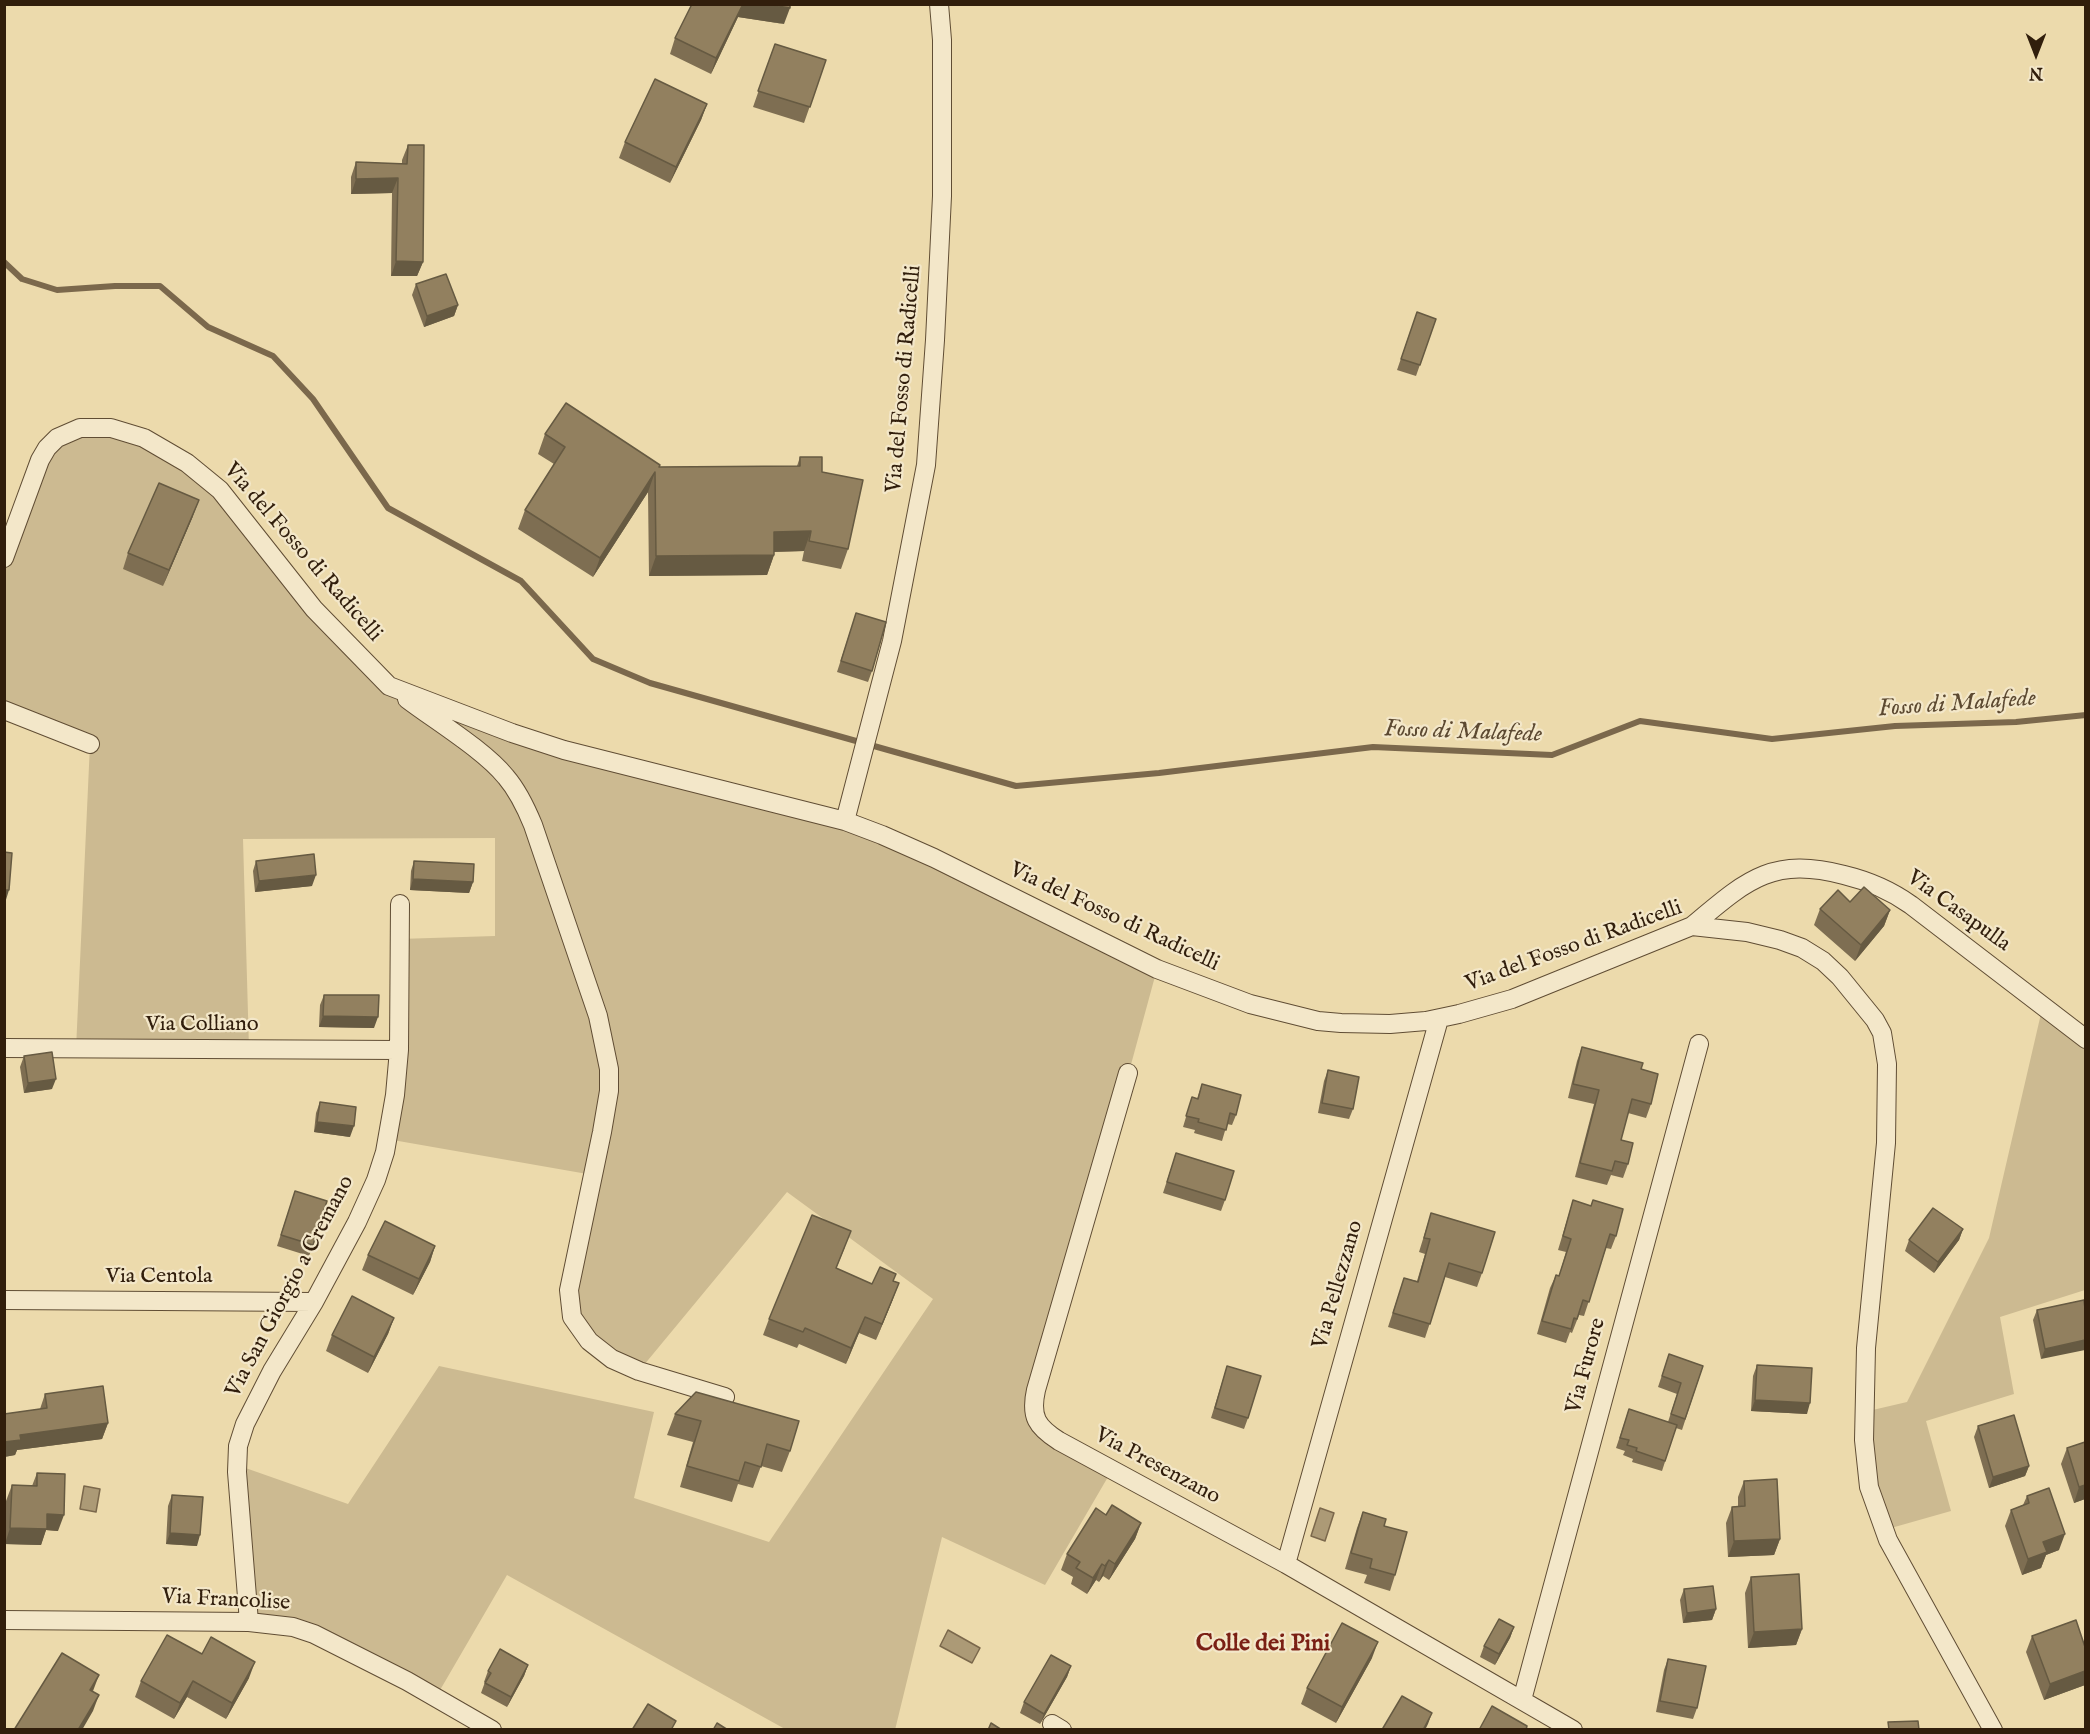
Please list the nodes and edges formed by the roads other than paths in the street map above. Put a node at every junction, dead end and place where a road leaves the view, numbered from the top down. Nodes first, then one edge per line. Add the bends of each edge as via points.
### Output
1 (939, 4) edge
2 (4, 558) edge
3 (389, 686) junction
4 (4, 710) edge
5 (90, 744) dead end
6 (845, 821) junction
7 (400, 904) dead end
8 (1692, 926) junction
9 (1439, 1018) junction
10 (2085, 1039) edge
11 (1698, 1044) dead end
12 (4, 1048) edge
13 (399, 1050) junction
14 (1128, 1072) dead end
15 (4, 1300) edge
16 (314, 1302) junction
17 (725, 1397) dead end
18 (1286, 1564) junction
19 (4, 1620) edge
20 (249, 1622) junction
21 (1522, 1700) junction
22 (492, 1730) edge
23 (1573, 1730) edge
24 (1993, 1730) edge

1 - 6 street, Via del Fosso di Radicelli via 942,196 927,465 892,641
2 - 3 street, Via del Fosso di Radicelli via 39,460 57,438 80,428 111,428 134,434 157,444 216,485 314,609
3 - 6 street, Via del Fosso di Radicelli via 564,750
3 - 17 street via 482,754 515,789 533,825 598,1016 609,1069 609,1090 569,1290 572,1317 589,1341 619,1363
4 - 5 street
6 - 9 street, Via del Fosso di Radicelli via 934,858 1157,969 1250,1004 1296,1017 1341,1023 1390,1024
7 - 13 street, Via San Giorgio a Cremano
8 - 9 street, Via del Fosso di Radicelli via 1512,999
8 - 10 street, Via Casapulla via 1732,893 1779,870 1810,867 1860,879 1911,904
8 - 24 street, Via del Fosso di Radicelli via 1765,936 1810,952 1840,977 1882,1033 1887,1064 1887,1114 1866,1348 1867,1476 1888,1540
9 - 18 street, Via Pellezzano
11 - 21 street, Via Furore
12 - 13 street, Via Colliano
13 - 16 street, Via San Giorgio a Cremano via 389,1130 376,1180
14 - 18 street, Via Presenzano via 1036,1390 1035,1417 1059,1441
15 - 16 street, Via Centola
16 - 20 street, Via San Giorgio a Cremano via 272,1371 238,1446
18 - 21 street, Via Presenzano
19 - 20 street, Via Francolise
20 - 22 street, Via Francolise via 286,1625 314,1634
21 - 23 street, Via Presenzano

